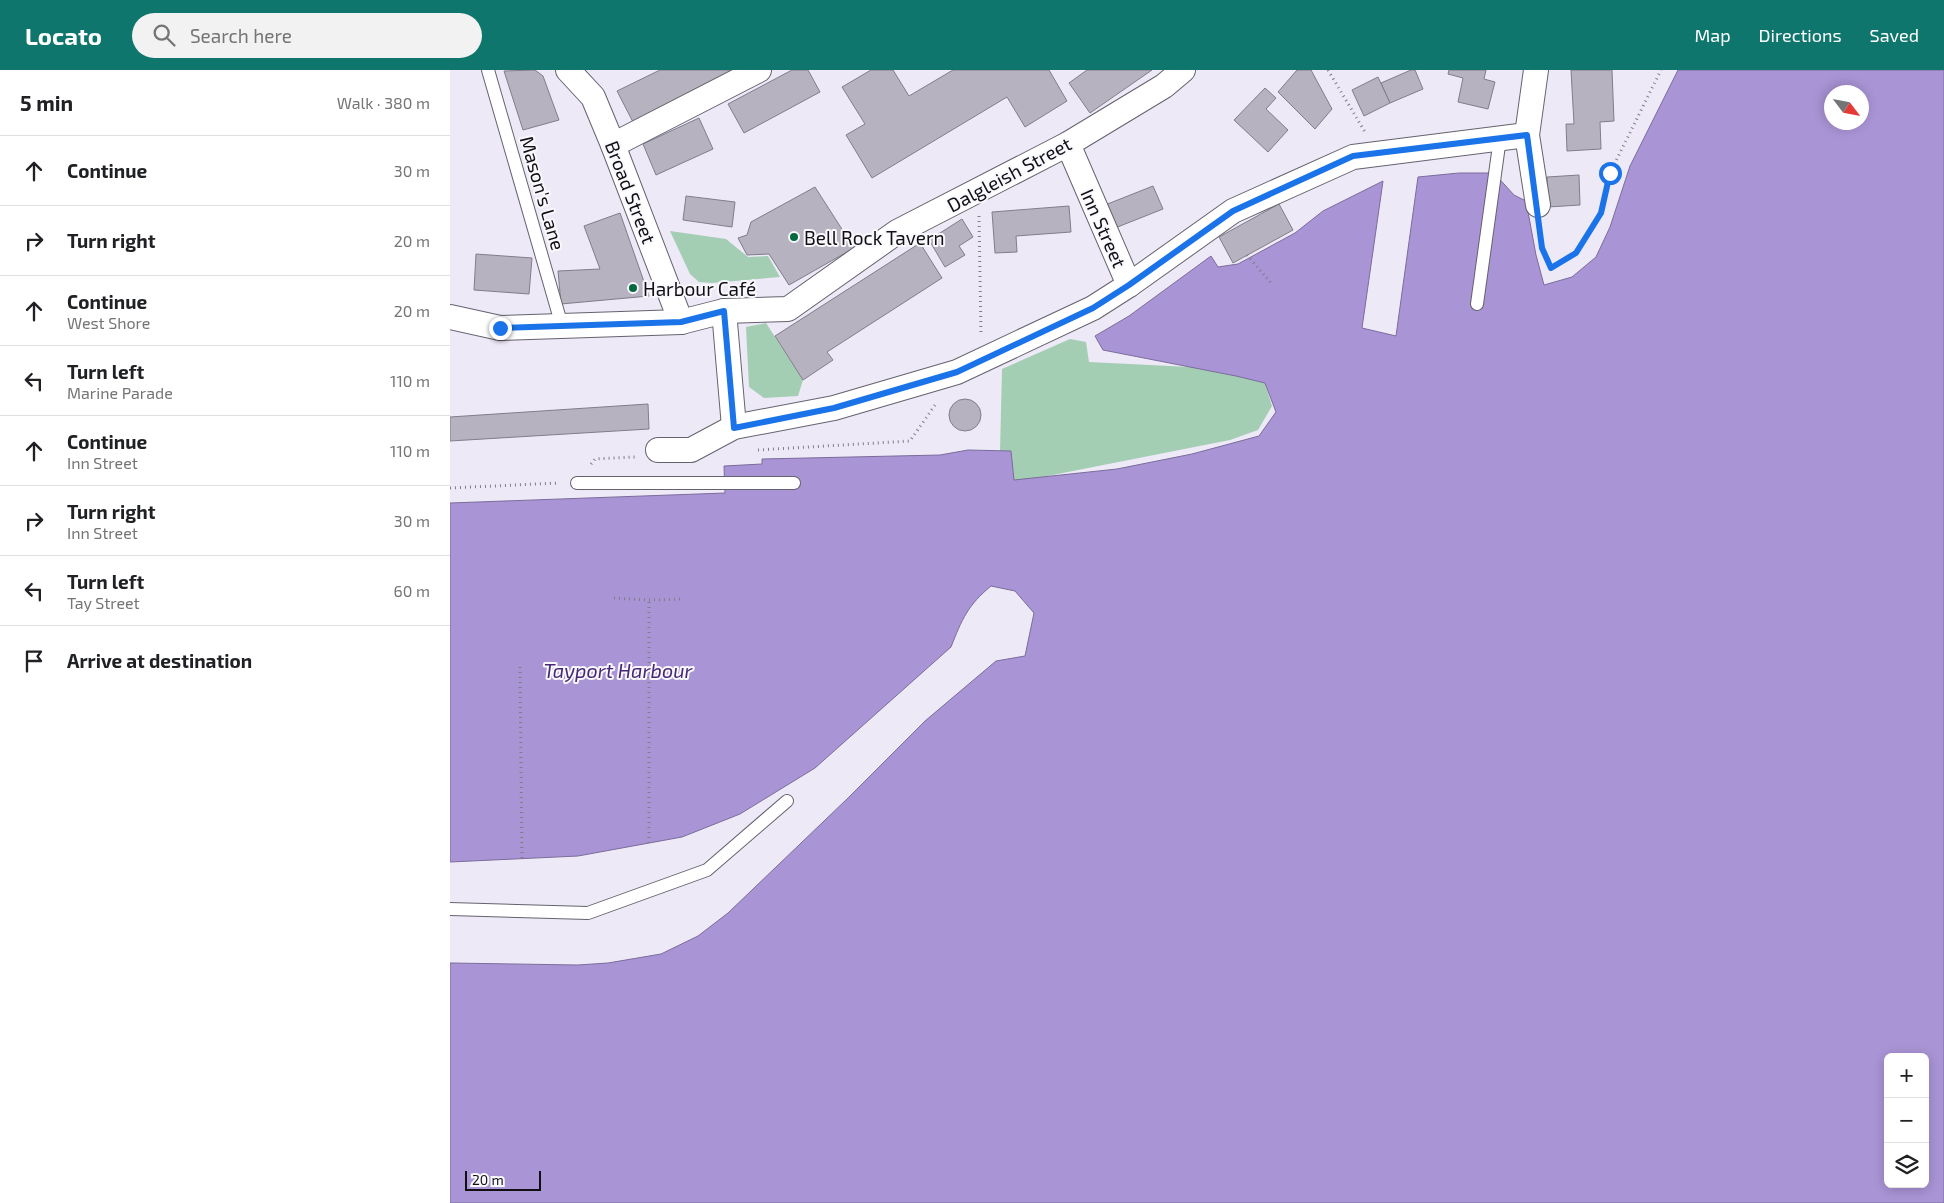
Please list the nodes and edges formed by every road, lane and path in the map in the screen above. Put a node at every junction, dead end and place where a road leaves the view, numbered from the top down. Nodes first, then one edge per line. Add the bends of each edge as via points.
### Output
1 (488, 70) edge
2 (568, 70) edge
3 (759, 70) edge
4 (1183, 70) edge
5 (1328, 70) edge
6 (1536, 70) edge
7 (1661, 70) edge
8 (1527, 135) junction
9 (1500, 138) junction
10 (1068, 144) junction
11 (614, 145) junction
12 (1378, 154) junction
13 (978, 190) junction
14 (1538, 205) joint
15 (1247, 255) dead end
16 (1271, 283) dead end
17 (1129, 285) junction
18 (1477, 304) dead end
19 (724, 311) junction
20 (450, 317) edge
21 (681, 322) junction
22 (562, 326) junction
23 (982, 361) junction
24 (734, 428) junction
25 (647, 453) joint
26 (577, 483) junction
27 (794, 483) dead end
28 (450, 488) edge
29 (614, 598) dead end
30 (683, 599) dead end
31 (649, 600) junction
32 (520, 667) dead end
33 (787, 801) dead end
34 (649, 843) dead end
35 (522, 859) dead end
36 (450, 909) edge

1 - 22 lane, Mason's Lane
2 - 11 street, Broad Street via 593,97
3 - 11 street
4 - 10 street, Dalgleish Street via 1164,86
5 - 12 path
6 - 8 street
7 - 14 path via 1610,173 1601,213 1576,253 1551,268 1542,248
8 - 9 street
8 - 14 street
9 - 12 street
9 - 18 lane
10 - 13 street, Dalgleish Street
10 - 17 street, Inn Street
11 - 21 street, Broad Street
12 - 17 street via 1353,156 1233,211
13 - 19 street, Dalgleish Street via 897,232 788,309
13 - 23 path
15 - 16 path
17 - 23 street, Inn Street via 1093,308
19 - 21 street, Dalgleish Street
19 - 24 street
20 - 22 street, Dalgleish Street via 500,328
21 - 22 street, Dalgleish Street
23 - 24 street, Inn Street via 957,372 834,408
24 - 25 street, Inn Street via 692,450
25 - 26 path via 595,459
26 - 27 lane
26 - 28 path
29 - 31 path
30 - 31 path
31 - 34 path
32 - 35 path
33 - 36 lane via 707,870 588,913

